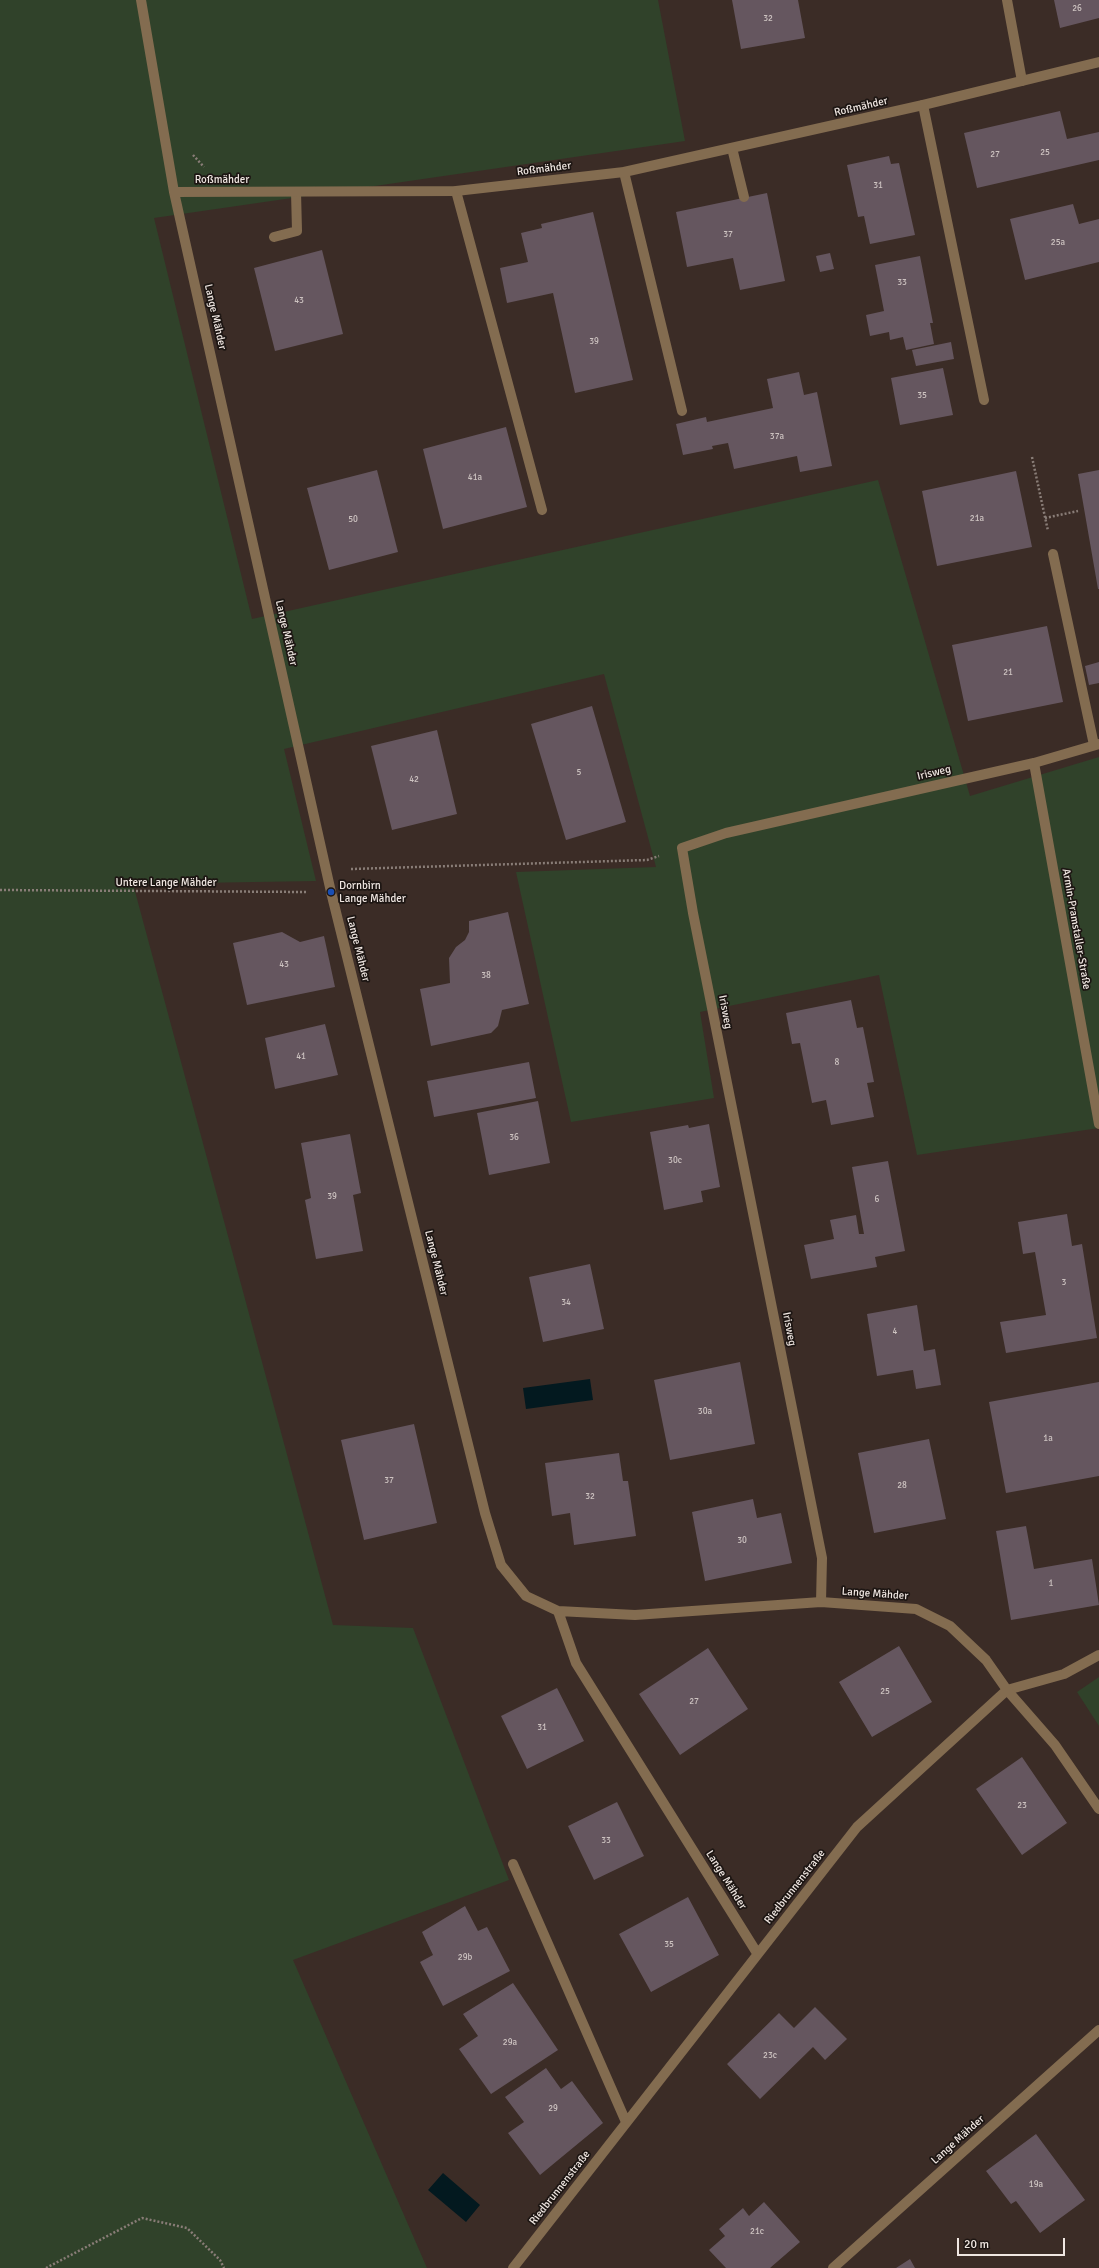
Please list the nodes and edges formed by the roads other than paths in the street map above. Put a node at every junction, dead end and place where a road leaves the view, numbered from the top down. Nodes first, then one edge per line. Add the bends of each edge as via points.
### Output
1 (141, 0) edge
2 (1007, 0) edge
3 (1099, 62) edge
4 (1022, 81) junction
5 (923, 105) junction
6 (732, 148) junction
7 (624, 172) junction
8 (456, 191) junction
9 (174, 192) junction
10 (296, 192) junction
11 (744, 197) dead end
12 (274, 237) dead end
13 (984, 400) dead end
14 (682, 411) dead end
15 (542, 510) dead end
16 (1053, 554) road end
17 (1096, 744) edge
18 (1034, 763) junction
19 (1099, 1124) edge
20 (821, 1602) junction
21 (558, 1611) junction
22 (1099, 1656) edge
23 (1007, 1690) junction
24 (1099, 1809) edge
25 (512, 1864) dead end
26 (757, 1954) junction
27 (1099, 2030) edge
28 (626, 2122) junction
29 (513, 2268) edge
30 (833, 2268) edge

1 - 9 street
2 - 4 street
3 - 4 street, Roßmähder
4 - 5 street, Roßmähder
5 - 6 street, Roßmähder
5 - 13 street
6 - 7 street, Roßmähder
6 - 11 street
7 - 8 street, Roßmähder
7 - 14 street
8 - 10 street, Roßmähder
8 - 15 street
9 - 10 street, Roßmähder
9 - 21 street, Lange Mähder via 326,869 483,1505 501,1565 526,1596
10 - 12 street via 297,232
16 - 17 street
17 - 18 street, Irisweg
18 - 19 street, Armin-Pramstaller-Straße
18 - 20 street, Irisweg via 726,833 682,848 822,1558
20 - 21 street, Lange Mähder via 635,1615
20 - 23 street, Lange Mähder via 916,1609 950,1626 986,1660
21 - 26 street, Lange Mähder via 576,1663
22 - 23 street via 1064,1674
23 - 24 street, Lange Mähder via 1055,1745
23 - 26 street, Riedbrunnenstraße via 857,1827
25 - 28 street
26 - 28 street, Riedbrunnenstraße
27 - 30 street, Lange Mähder
28 - 29 street, Riedbrunnenstraße

